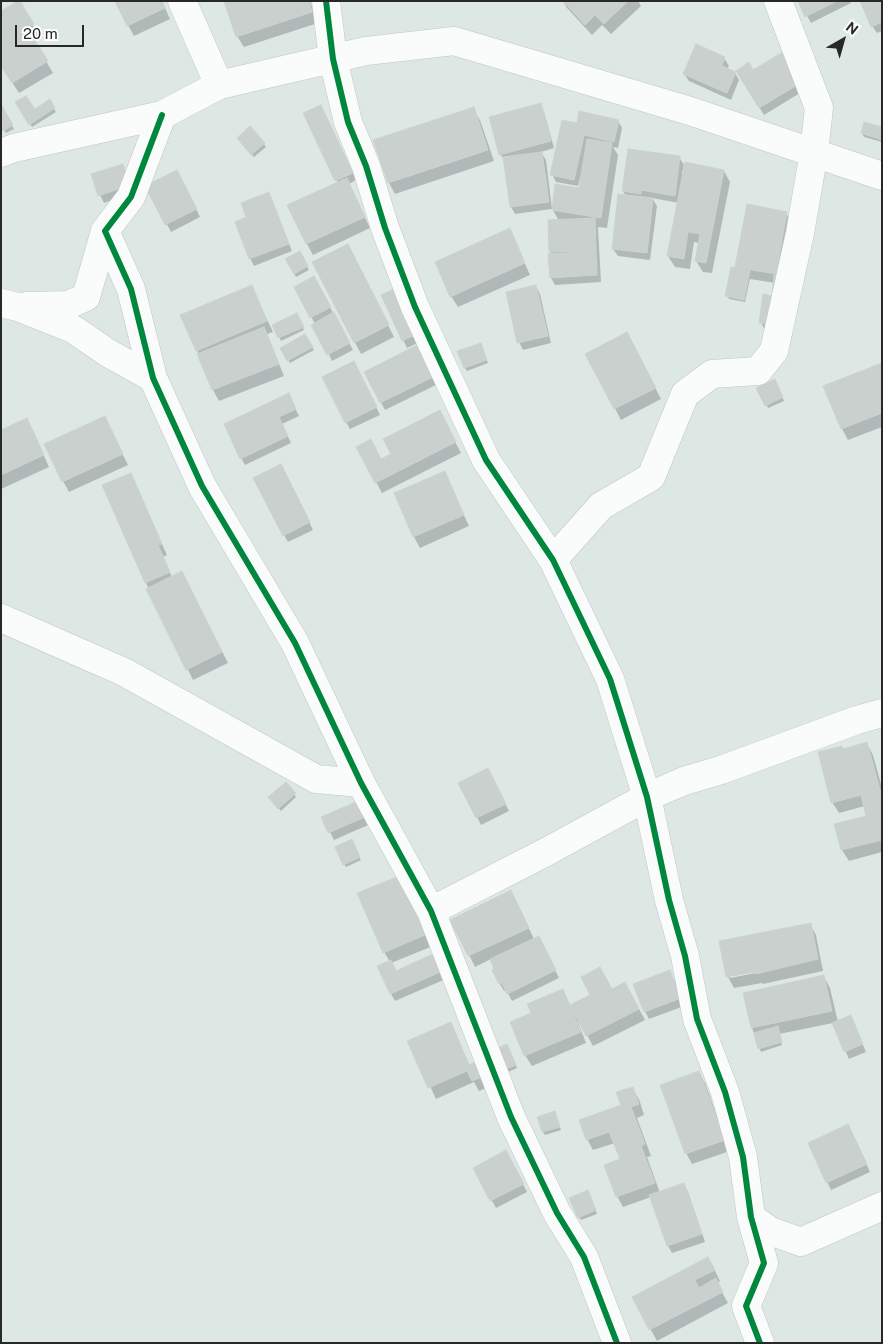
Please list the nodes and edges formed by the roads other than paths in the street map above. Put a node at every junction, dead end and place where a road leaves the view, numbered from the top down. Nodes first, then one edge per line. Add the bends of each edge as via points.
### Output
1 (182, 1) edge
2 (326, 1) edge
3 (778, 1) edge
4 (332, 59) junction
5 (219, 85) junction
6 (162, 115) junction
7 (814, 152) junction
8 (1, 153) edge
9 (882, 176) edge
10 (105, 231) junction
11 (7, 307) edge
12 (153, 378) junction
13 (553, 560) junction
14 (1, 618) edge
15 (882, 713) edge
16 (361, 783) junction
17 (647, 798) junction
18 (431, 911) junction
19 (882, 1206) edge
20 (751, 1217) junction
21 (617, 1343) edge
22 (760, 1343) edge

1 - 5 street
2 - 4 street
3 - 7 street via 820,108
4 - 5 street
4 - 7 street via 366,51 454,41 690,111
4 - 13 street via 348,122 415,307 486,460
5 - 6 street
6 - 8 street
6 - 10 street via 131,197
7 - 9 street
7 - 13 street via 774,351 758,371 712,374 685,394 651,477 600,506
10 - 11 street via 86,297 68,305
10 - 12 street via 131,289
11 - 12 street via 73,330
12 - 16 street via 202,486 295,643
13 - 17 street via 610,679
14 - 16 street via 124,672 316,779
15 - 17 street via 684,781
16 - 18 street
17 - 18 street
17 - 20 street via 697,1019 724,1092 743,1157
18 - 21 street via 511,1117 557,1213 584,1257
19 - 20 street via 802,1242 770,1231
20 - 22 street via 764,1263 746,1306

